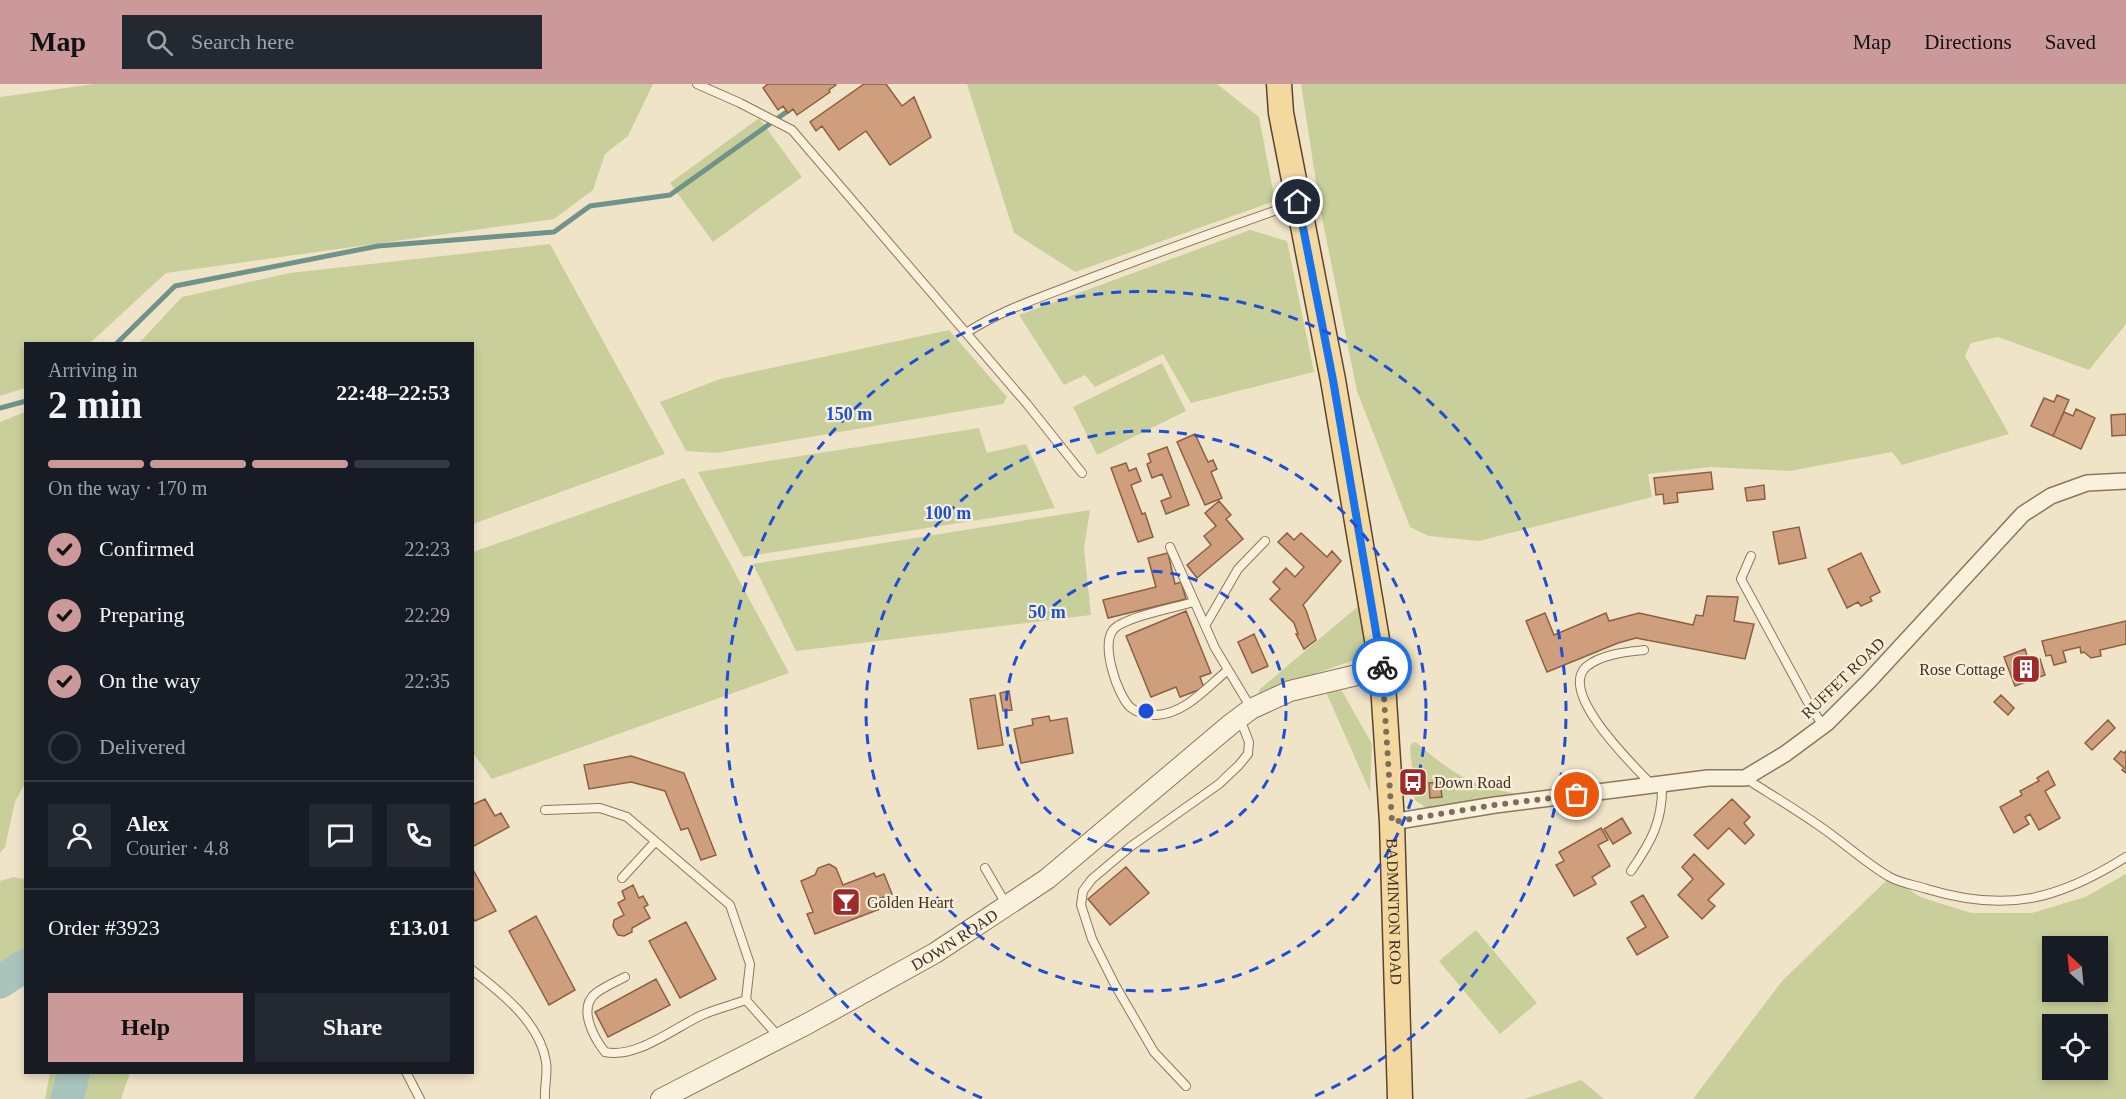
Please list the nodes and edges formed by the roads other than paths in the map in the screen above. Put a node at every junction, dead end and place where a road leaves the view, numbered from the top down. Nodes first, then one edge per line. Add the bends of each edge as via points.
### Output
1 (697, 84) edge
2 (1279, 84) edge
3 (1298, 202) junction
4 (966, 333) junction
5 (1082, 473) dead end
6 (2126, 481) edge
7 (1264, 542) dead end
8 (1170, 547) dead end
9 (1751, 556) dead end
10 (1194, 602) junction
11 (1205, 626) junction
12 (1644, 650) dead end
13 (1382, 669) junction
14 (1228, 670) junction
15 (1246, 713) junction
16 (1823, 725) junction
17 (1745, 778) junction
18 (1657, 785) junction
19 (545, 810) dead end
20 (1392, 822) junction
21 (655, 842) junction
22 (2126, 857) edge
23 (985, 868) dead end
24 (1631, 871) dead end
25 (622, 878) dead end
26 (1007, 905) junction
27 (474, 972) edge
28 (624, 977) dead end
29 (746, 1000) junction
30 (780, 1038) junction
31 (407, 1074) edge
32 (1186, 1086) dead end
33 (420, 1099) edge
34 (545, 1099) edge
35 (661, 1099) edge
36 (1401, 1099) edge

1 - 4 lane via 792,130
2 - 3 main road, BADMINTON ROAD
3 - 4 lane via 1038,299
3 - 13 main road, BADMINTON ROAD
4 - 5 lane
6 - 16 street, RUFFET ROAD via 2087,483 2051,496 2023,514 1869,681
7 - 11 lane via 1238,569
8 - 10 lane
9 - 16 lane via 1741,579
10 - 11 lane
10 - 14 lane via 1134,619 1113,630 1108,642 1110,662 1120,690 1129,706 1140,713 1173,712
11 - 14 lane
12 - 18 lane via 1596,661 1585,668 1580,687 1590,713 1619,750
13 - 15 street, DOWN ROAD via 1290,691
13 - 20 main road, BADMINTON ROAD
14 - 15 lane
15 - 26 street, DOWN ROAD via 1047,879
15 - 32 lane via 1248,754 1239,765 1130,847 1083,891 1081,905 1092,939 1115,985 1154,1052
16 - 17 street, RUFFET ROAD
17 - 18 street
17 - 22 lane via 1890,877 1973,899 2005,902 2042,897 2069,889
18 - 20 street
18 - 24 lane via 1662,805 1658,824 1650,844
19 - 21 lane via 600,808 627,817
20 - 36 main road, BADMINTON ROAD
21 - 25 lane
21 - 29 lane via 729,905 750,964
23 - 26 lane
26 - 30 street, DOWN ROAD via 935,953
27 - 34 lane via 497,989 534,1031 547,1065
28 - 29 lane via 595,994 587,1011 597,1043 604,1052 616,1055
29 - 30 lane
30 - 35 street, DOWN ROAD
31 - 33 lane

